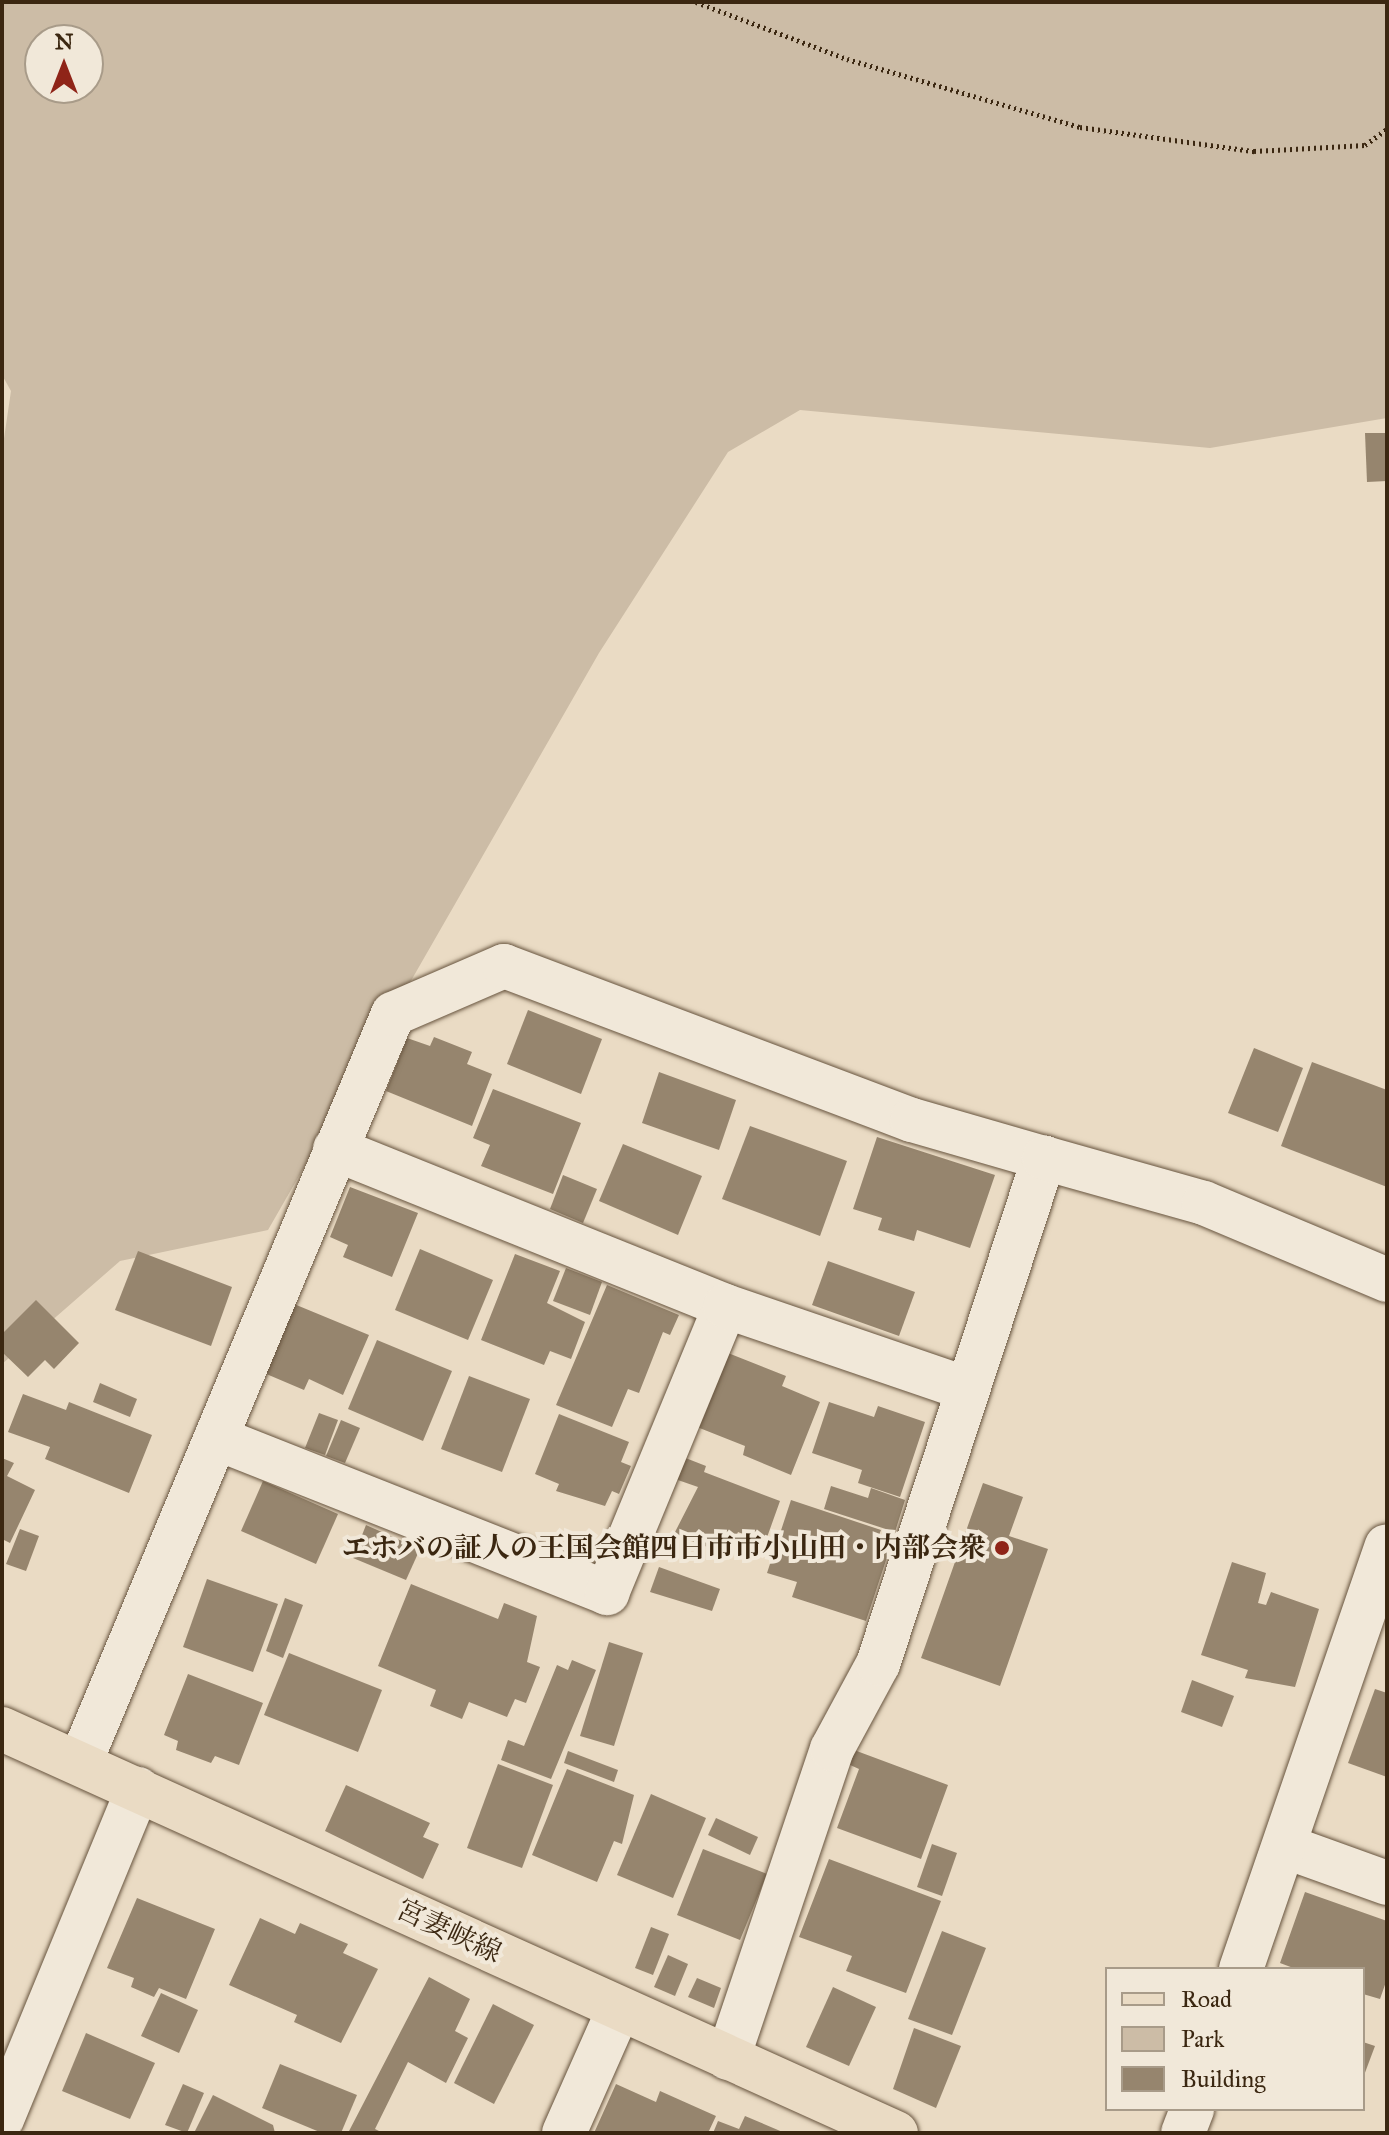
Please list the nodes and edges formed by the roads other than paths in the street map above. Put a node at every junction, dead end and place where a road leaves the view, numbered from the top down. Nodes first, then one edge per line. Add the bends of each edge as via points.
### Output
1 (335, 1149) junction
2 (1044, 1158) junction
3 (1387, 1280) edge
4 (725, 1306) junction
5 (967, 1389) junction
6 (216, 1438) junction
7 (1387, 1546) edge
8 (2, 1729) edge
9 (80, 1763) junction
10 (138, 1789) junction
11 (1284, 1846) junction
12 (1387, 1883) edge
13 (1242, 1967) edge
14 (619, 2009) junction
15 (728, 2058) junction
16 (1191, 2111) edge
17 (2, 2119) edge
18 (564, 2133) edge
19 (896, 2133) edge
20 (1183, 2133) edge

1 - 2 street via 393,1014 504,966 912,1120
1 - 4 street
1 - 6 street
2 - 3 street via 1204,1203
2 - 5 street
4 - 5 street
4 - 6 street via 607,1593
5 - 15 street via 878,1664 832,1749
6 - 9 street
7 - 11 street
8 - 9 main road, 宮妻峡線
9 - 10 main road, 宮妻峡線
10 - 14 main road, 宮妻峡線
10 - 17 street
11 - 12 street
11 - 13 street
14 - 15 main road, 宮妻峡線
14 - 18 street
15 - 19 main road, 宮妻峡線
16 - 20 street

